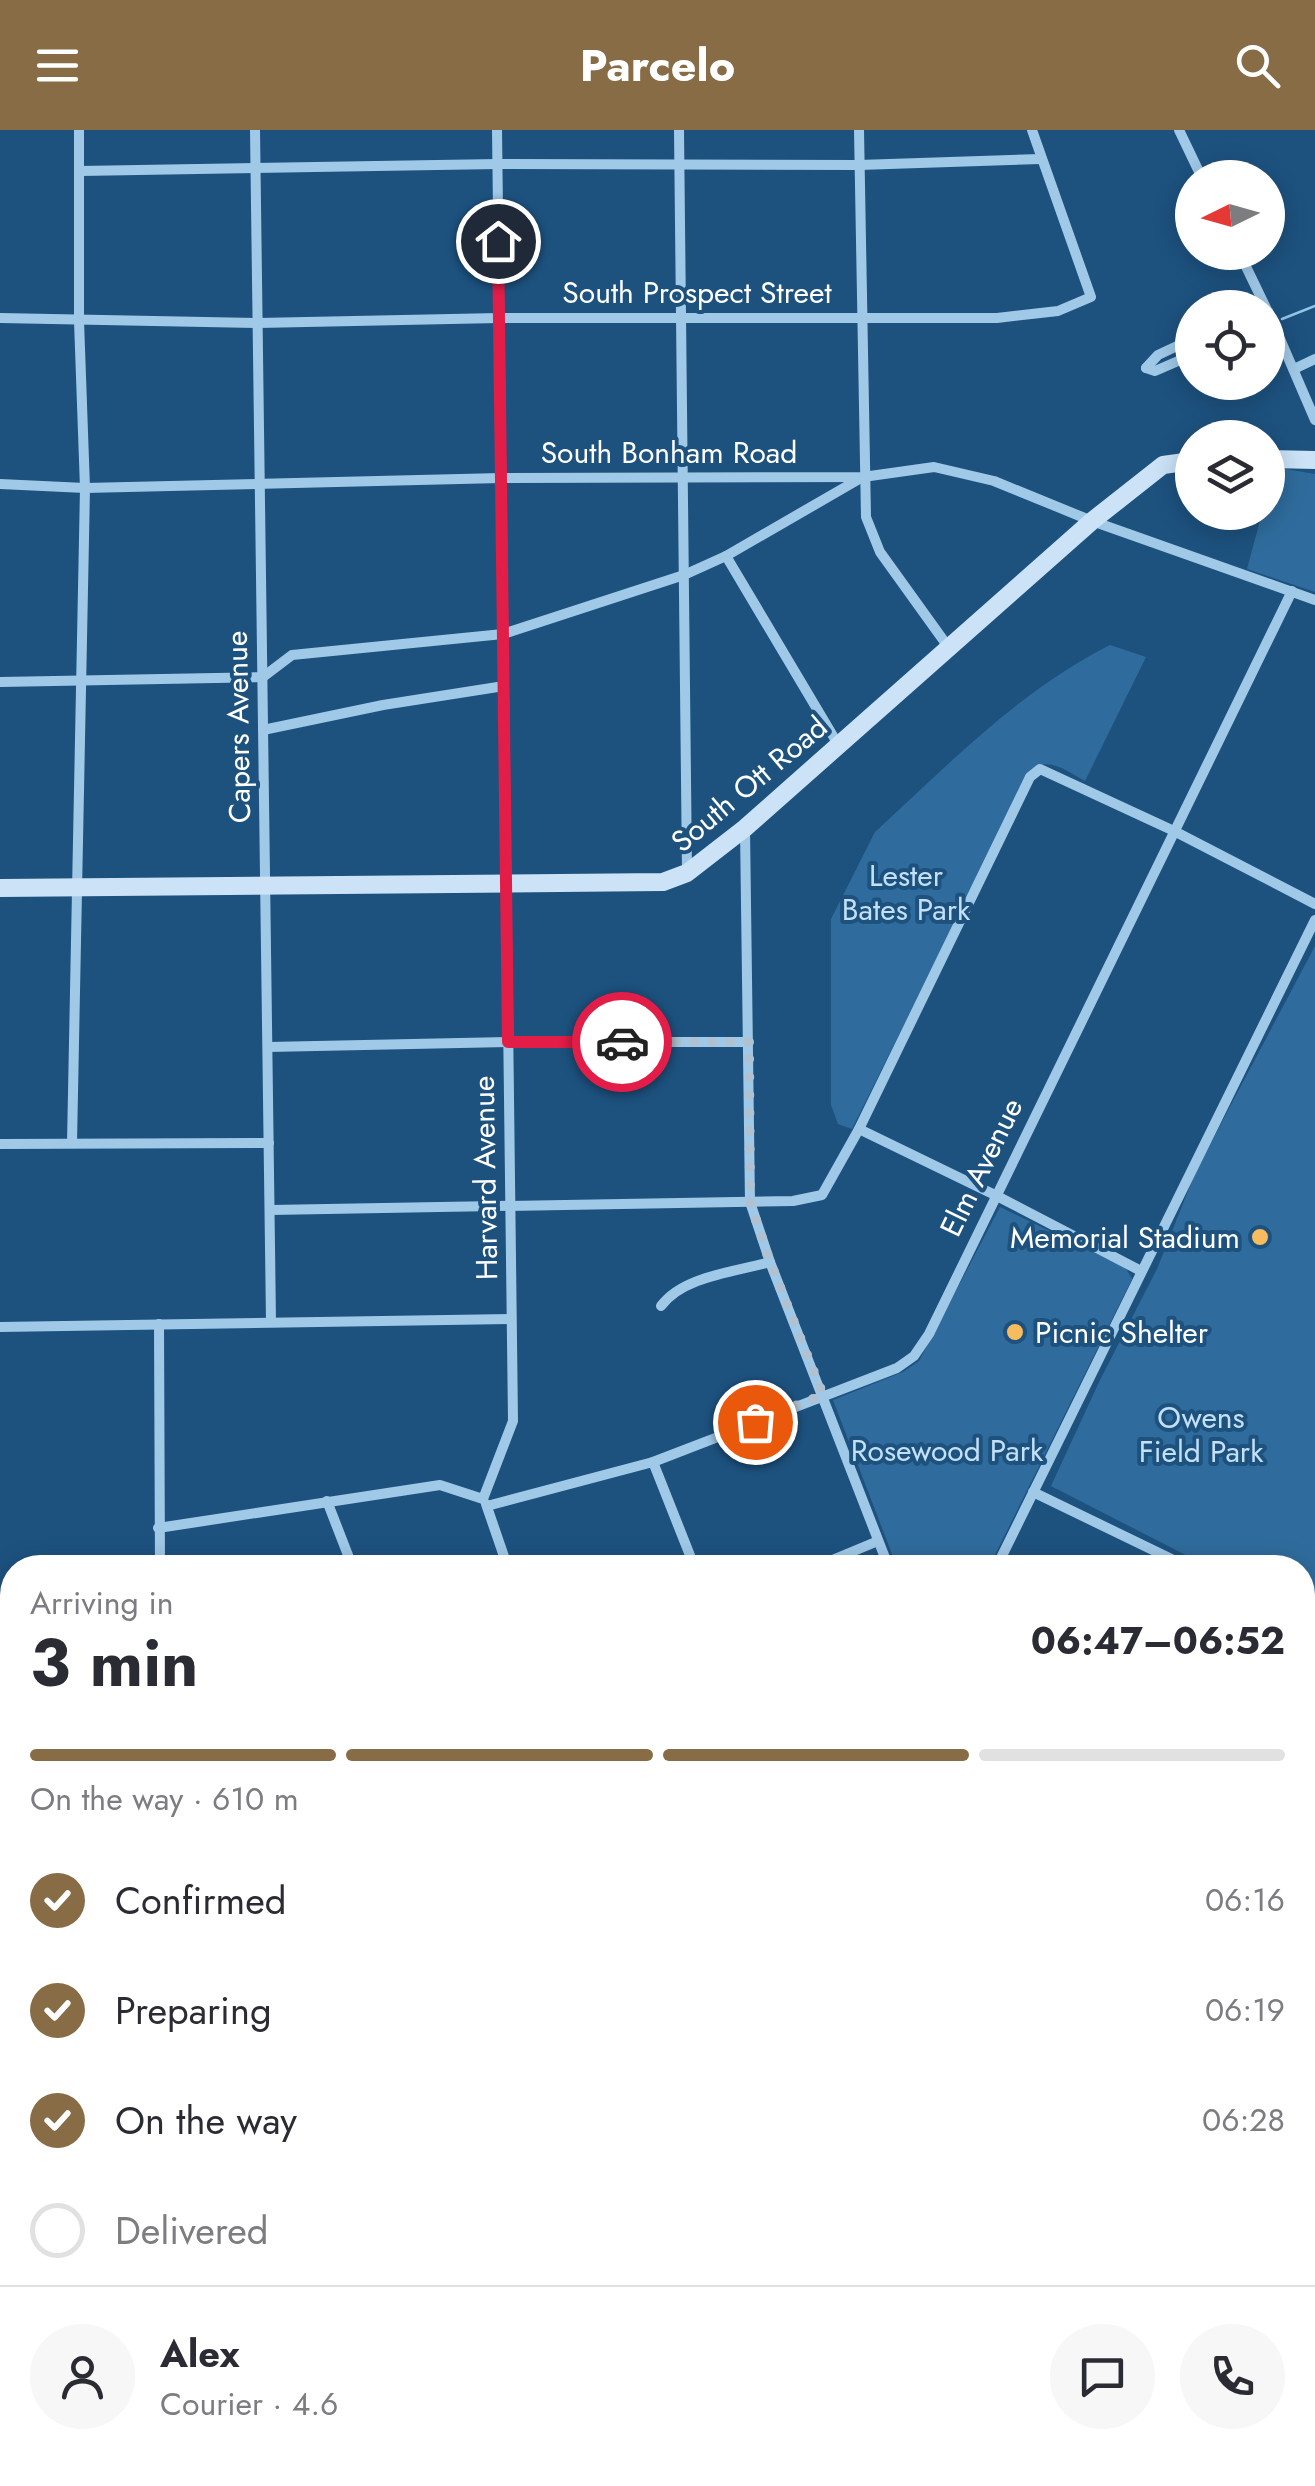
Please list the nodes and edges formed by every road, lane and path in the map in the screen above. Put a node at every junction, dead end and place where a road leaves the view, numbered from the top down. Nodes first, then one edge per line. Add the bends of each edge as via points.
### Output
1 (79, 130) edge
2 (255, 130) edge
3 (497, 130) edge
4 (679, 130) edge
5 (858, 130) edge
6 (1032, 130) edge
7 (1179, 130) edge
8 (1040, 160) junction
9 (1193, 160) edge
10 (498, 164) junction
11 (680, 166) junction
12 (859, 166) junction
13 (256, 168) junction
14 (80, 170) junction
15 (861, 316) junction
16 (0, 318) edge
17 (500, 318) junction
18 (681, 318) junction
19 (79, 322) junction
20 (258, 323) junction
21 (1175, 346) edge
22 (1285, 351) edge
23 (1315, 360) edge
24 (1175, 362) edge
25 (1294, 369) junction
26 (1315, 420) edge
27 (1285, 459) edge
28 (1315, 460) edge
29 (1175, 463) edge
30 (683, 476) junction
31 (863, 477) junction
32 (501, 478) junction
33 (260, 482) junction
34 (0, 484) edge
35 (85, 488) junction
36 (1092, 522) junction
37 (726, 556) junction
38 (684, 575) junction
39 (1292, 591) junction
40 (1315, 600) edge
41 (503, 634) junction
42 (949, 649) junction
43 (262, 677) junction
44 (83, 680) junction
45 (0, 682) edge
46 (504, 686) junction
47 (263, 730) junction
48 (838, 746) junction
49 (745, 828) junction
50 (1174, 831) junction
51 (688, 874) junction
52 (506, 882) junction
53 (265, 886) junction
54 (0, 888) edge
55 (77, 888) junction
56 (1315, 904) edge
57 (1315, 920) edge
58 (508, 1042) junction
59 (749, 1042) junction
60 (268, 1047) junction
61 (859, 1130) junction
62 (72, 1143) junction
63 (0, 1144) edge
64 (269, 1144) junction
65 (995, 1195) junction
66 (750, 1202) junction
67 (510, 1205) junction
68 (270, 1210) junction
69 (770, 1262) junction
70 (1141, 1271) junction
71 (661, 1306) dead end
72 (511, 1318) junction
73 (272, 1322) junction
74 (159, 1324) junction
75 (0, 1327) edge
76 (823, 1395) junction
77 (653, 1462) junction
78 (1033, 1492) junction
79 (327, 1501) junction
80 (485, 1503) junction
81 (158, 1528) junction
82 (878, 1541) junction
83 (159, 1555) edge
84 (349, 1555) edge
85 (503, 1555) edge
86 (690, 1555) edge
87 (844, 1555) edge
88 (884, 1555) edge
89 (1002, 1555) edge
90 (1163, 1555) edge

1 - 14 street
2 - 13 street, Capers Avenue
3 - 10 street, Harvard Avenue
4 - 11 street
5 - 12 street
6 - 8 street
7 - 9 street
8 - 12 street
8 - 15 street, South Prospect Street via 1091,297 1058,311 997,318
10 - 11 street
10 - 13 street
10 - 17 street, Harvard Avenue
11 - 12 street
11 - 18 street
12 - 15 street
13 - 14 street
13 - 20 street, Capers Avenue
14 - 19 street
15 - 18 street, South Prospect Street
15 - 31 street
16 - 19 street, South Prospect Street
17 - 18 street, South Prospect Street
17 - 20 street, South Prospect Street
17 - 32 street, Harvard Avenue
18 - 30 street
19 - 20 street, South Prospect Street
19 - 35 street
20 - 33 street, Capers Avenue
21 - 24 street via 1146,368
22 - 25 street
23 - 25 street
25 - 26 street
27 - 28 street
29 - 36 street, South Ott Road via 1163,465
30 - 31 street, South Bonham Road
30 - 32 street, South Bonham Road
30 - 38 street
31 - 36 street, South Bonham Road via 934,467 994,481
31 - 37 street
31 - 42 street via 866,516 880,552
32 - 33 street, South Bonham Road
32 - 41 street, Harvard Avenue
33 - 35 street, South Bonham Road
33 - 43 street, Capers Avenue
34 - 35 street, South Bonham Road
35 - 44 street
36 - 39 street, South Bonham Road
36 - 42 street, South Ott Road
37 - 38 street
37 - 48 street
38 - 41 street
38 - 51 street
39 - 40 street, South Bonham Road
39 - 50 street, Elm Avenue
41 - 43 street via 292,654
41 - 46 street, Harvard Avenue
42 - 48 street, South Ott Road
43 - 44 street
43 - 47 street, Capers Avenue
44 - 45 street
44 - 55 street
46 - 47 street
46 - 52 street, Harvard Avenue
47 - 53 street, Capers Avenue
48 - 49 street, South Ott Road
49 - 51 street, South Ott Road
49 - 59 street
50 - 56 street
50 - 61 street via 1040,769 1030,777
50 - 65 street, Elm Avenue
51 - 52 street, South Ott Road via 662,882
52 - 53 street, South Ott Road
52 - 58 street, Harvard Avenue
53 - 55 street, South Ott Road
53 - 60 street, Capers Avenue
54 - 55 street, South Ott Road
55 - 62 street
57 - 70 street
58 - 59 street
58 - 60 street
58 - 67 street, Harvard Avenue
59 - 66 street
60 - 64 street, Capers Avenue
61 - 65 street
61 - 66 street via 822,1195
62 - 63 street
62 - 64 street
64 - 68 street, Capers Avenue
65 - 70 street
65 - 76 street, Elm Avenue via 914,1356
66 - 67 street
66 - 69 street
67 - 68 street
67 - 72 street, Harvard Avenue
68 - 73 street, Capers Avenue
69 - 71 street via 683,1286
69 - 76 street
70 - 78 street
72 - 73 street
72 - 80 street, Harvard Avenue via 513,1421
73 - 74 street
74 - 75 street
74 - 81 street
76 - 77 street, Elm Avenue
76 - 82 street
77 - 80 street, Elm Avenue
77 - 86 street
78 - 89 street
78 - 90 street
79 - 80 street via 440,1485
79 - 81 street
79 - 84 street
80 - 85 street
81 - 83 street
82 - 87 street
82 - 88 street

